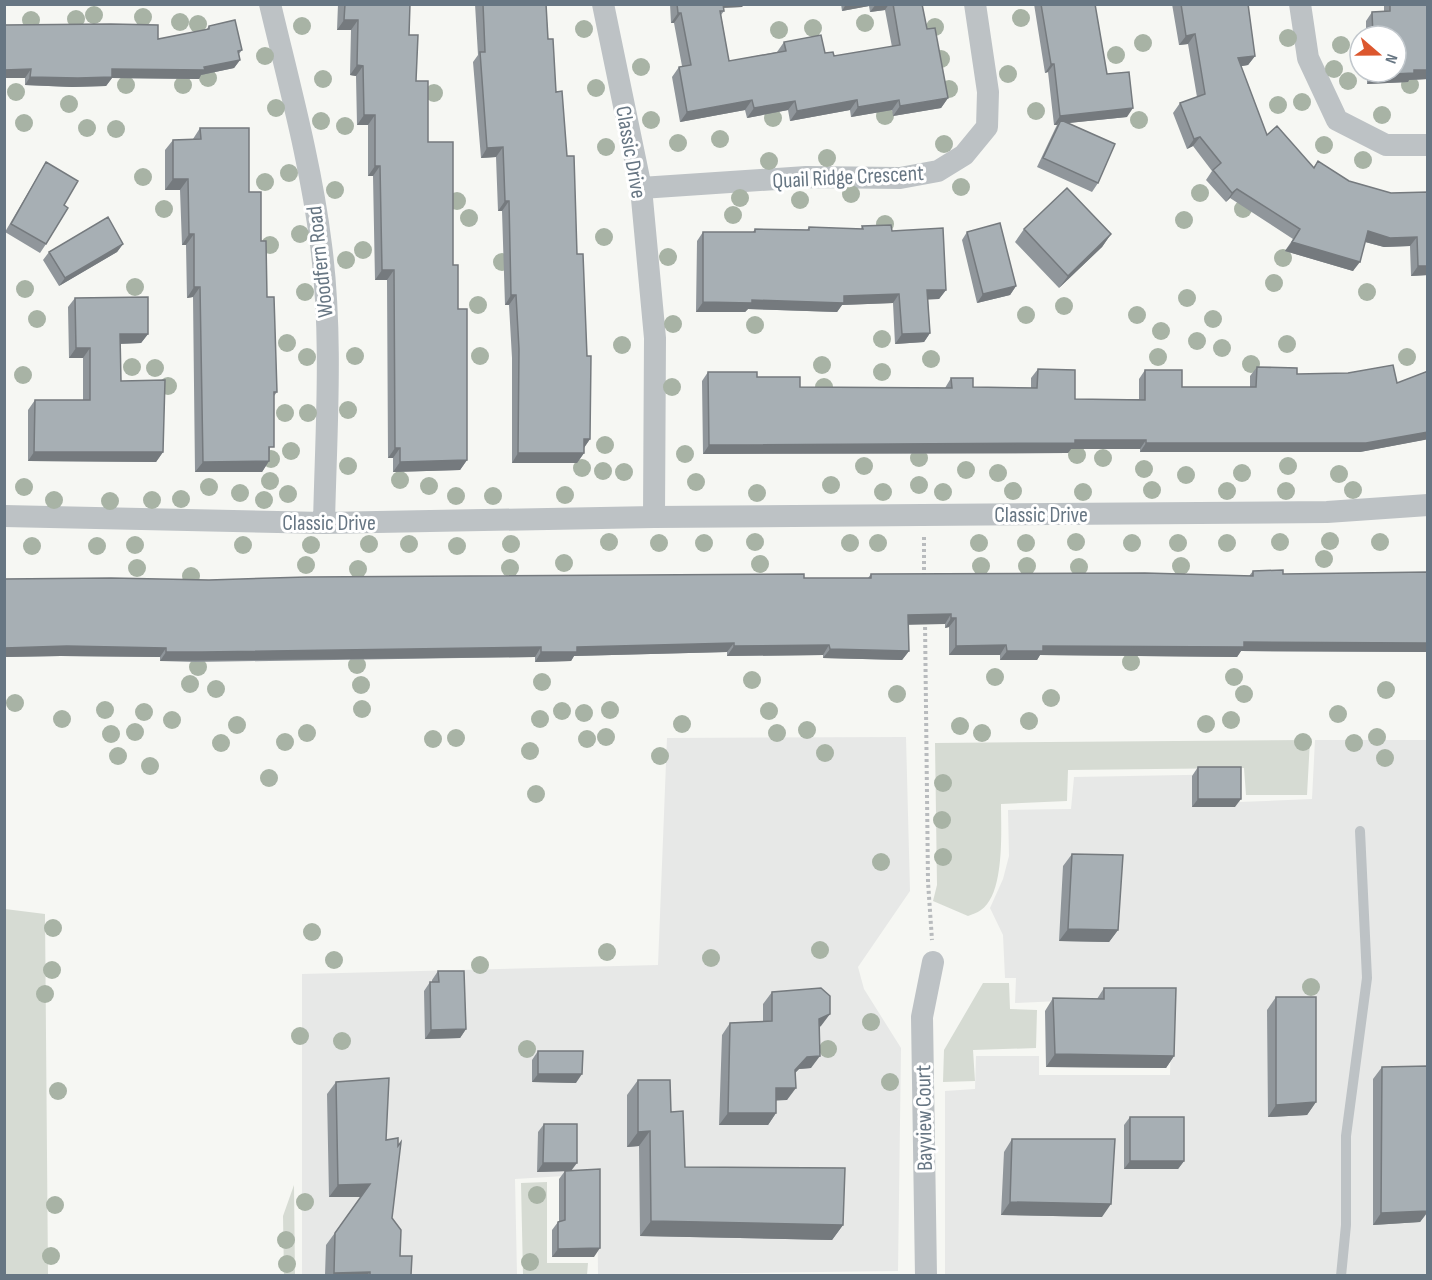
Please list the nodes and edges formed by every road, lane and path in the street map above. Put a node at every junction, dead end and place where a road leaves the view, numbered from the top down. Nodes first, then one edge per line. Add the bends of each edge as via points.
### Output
1 (270, 4) edge
2 (603, 4) edge
3 (975, 4) edge
4 (1300, 4) edge
5 (1428, 145) edge
6 (640, 188) junction
7 (1428, 506) edge
8 (4, 516) edge
9 (654, 517) junction
10 (324, 523) junction
11 (924, 552) dead end
12 (925, 586) edge
13 (925, 610) edge
14 (1360, 831) dead end
15 (933, 962) joint
16 (926, 1275) edge
17 (1341, 1275) edge

1 - 10 street, Woodfern Road via 321,246 328,359
2 - 6 street, Classic Drive
3 - 6 street, Quail Ridge Crescent via 988,92 987,127 964,155 938,171 900,178 806,177
4 - 5 street via 1308,58 1337,120 1386,145
6 - 9 street, Classic Drive via 655,338
7 - 9 street, Classic Drive via 1327,512
8 - 10 street, Classic Drive
9 - 10 street, Classic Drive
11 - 12 path
13 - 15 path via 928,882
14 - 17 lane via 1367,978 1346,1136 1346,1225
15 - 16 street, Bayview Court via 922,1017

